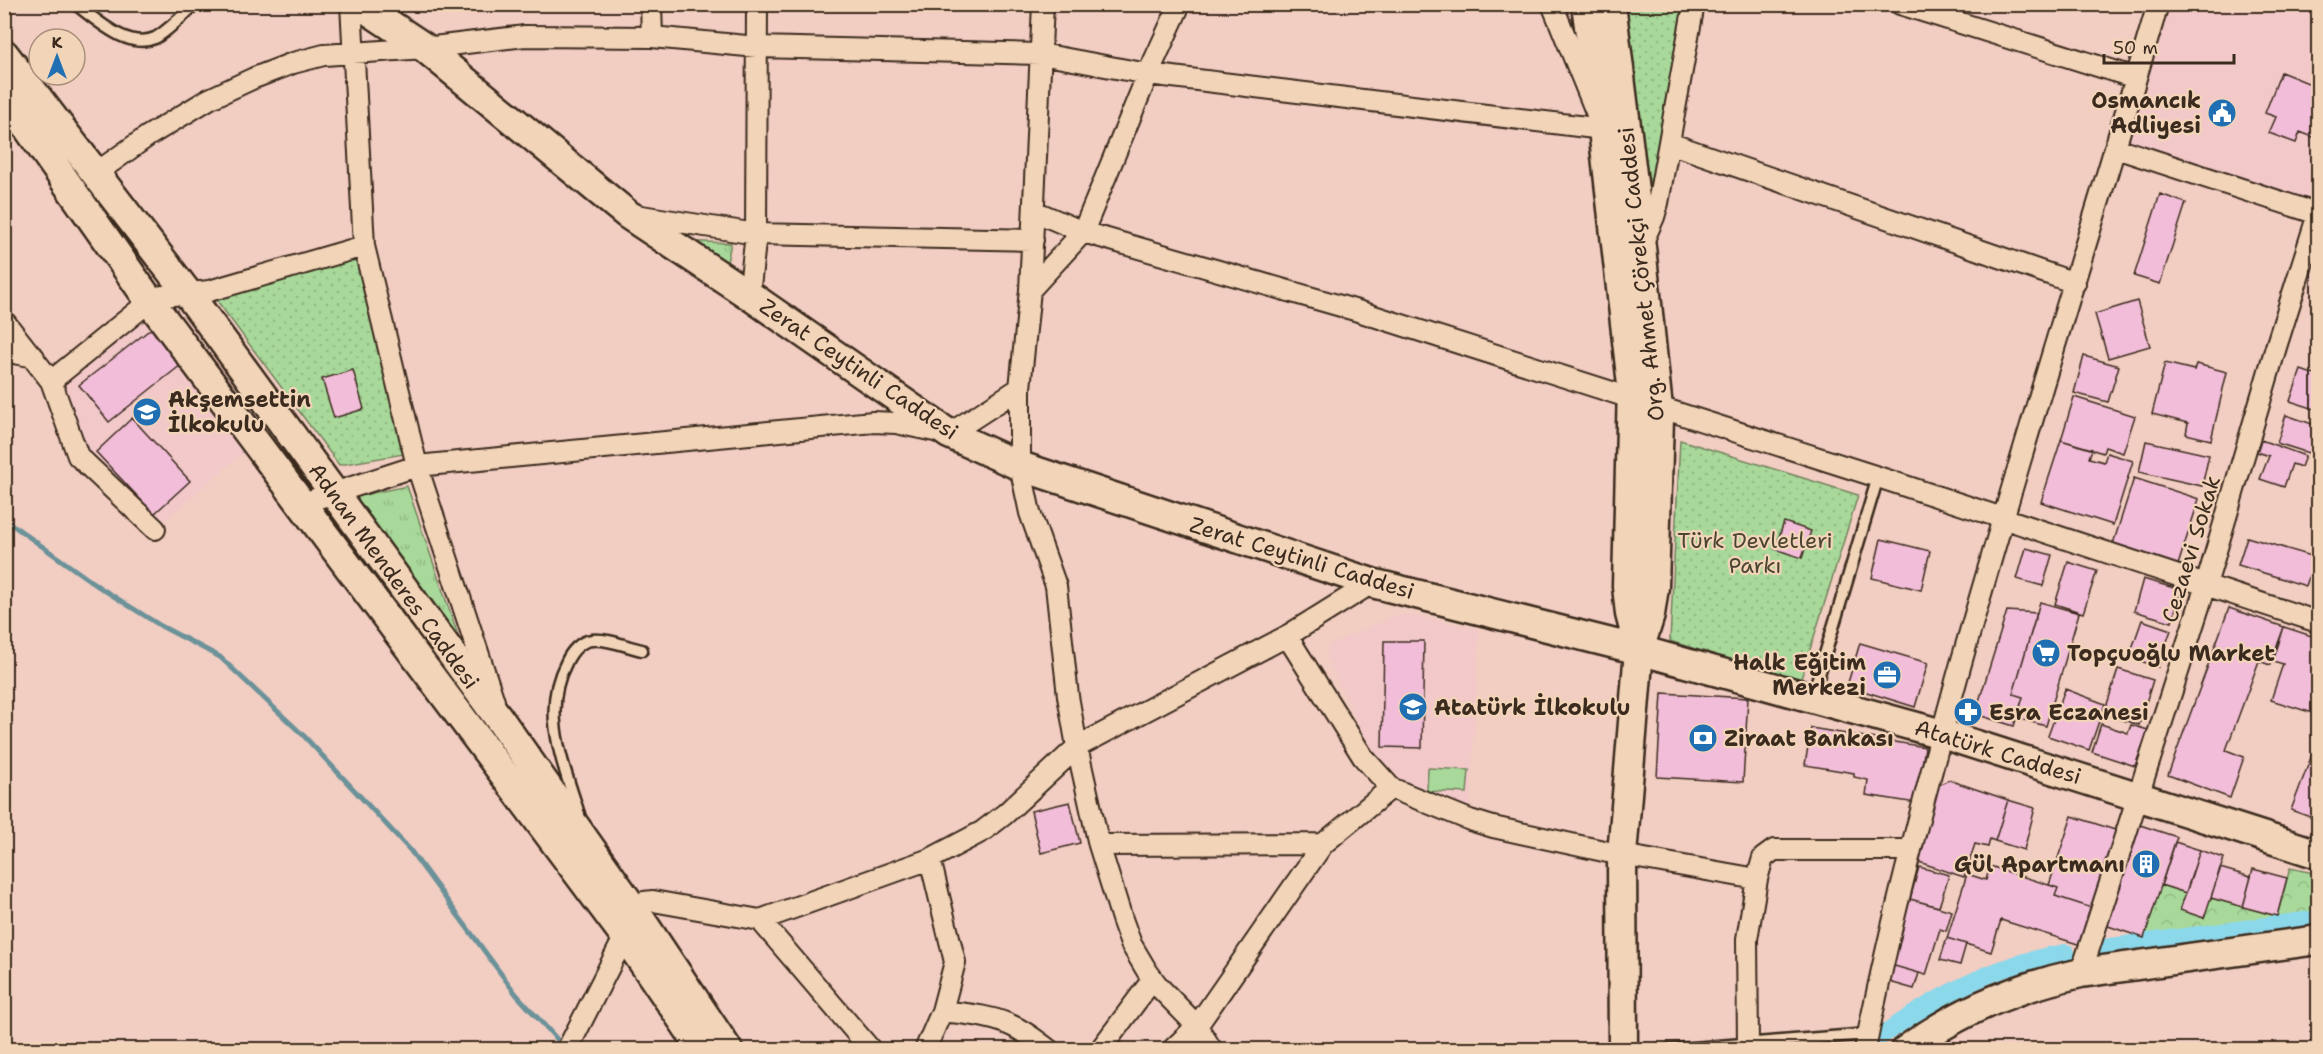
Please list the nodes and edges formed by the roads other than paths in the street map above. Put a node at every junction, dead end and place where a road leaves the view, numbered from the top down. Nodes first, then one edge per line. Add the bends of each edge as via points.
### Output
1 (75, 4) edge
2 (196, 4) edge
3 (351, 4) edge
4 (359, 4) edge
5 (651, 4) edge
6 (757, 4) edge
7 (1043, 4) edge
8 (1180, 4) edge
9 (1552, 4) edge
10 (1586, 4) edge
11 (1611, 4) edge
12 (1694, 4) edge
13 (1900, 4) edge
14 (2158, 4) edge
15 (652, 38) junction
16 (757, 46) junction
17 (425, 48) junction
18 (354, 52) junction
19 (4, 54) edge
20 (1041, 54) junction
21 (1148, 74) junction
22 (2136, 78) junction
23 (4, 94) edge
24 (1603, 129) junction
25 (1669, 143) junction
26 (2116, 148) junction
27 (96, 173) junction
28 (1034, 211) junction
29 (627, 214) junction
30 (2319, 214) edge
31 (1083, 232) junction
32 (756, 234) junction
33 (1033, 240) junction
34 (364, 246) junction
35 (1629, 248) junction
36 (2075, 283) junction
37 (1030, 290) junction
38 (749, 294) junction
39 (189, 295) junction
40 (149, 300) junction
41 (4, 321) edge
42 (4, 351) edge
43 (34, 357) junction
44 (51, 381) junction
45 (1020, 388) junction
46 (1646, 402) junction
47 (950, 434) junction
48 (417, 466) junction
49 (1020, 466) junction
50 (1878, 477) junction
51 (333, 493) junction
52 (300, 504) junction
53 (2002, 517) junction
54 (155, 529) dead end
55 (1372, 583) junction
56 (2206, 585) junction
57 (2319, 622) edge
58 (1287, 636) junction
59 (642, 650) dead end
60 (1639, 650) junction
61 (1812, 698) junction
62 (500, 720) junction
63 (1942, 734) junction
64 (1077, 747) junction
65 (1392, 788) junction
66 (2138, 796) junction
67 (579, 832) junction
68 (1323, 844) junction
69 (1099, 845) junction
70 (1910, 850) junction
71 (2319, 854) edge
72 (1622, 855) junction
73 (930, 859) junction
74 (1757, 879) junction
75 (760, 920) junction
76 (631, 925) junction
77 (2319, 940) edge
78 (2080, 973) junction
79 (1153, 979) junction
80 (942, 1011) junction
81 (1197, 1026) junction
82 (570, 1042) edge
83 (1866, 1042) edge
84 (1748, 1044) junction
85 (703, 1050) edge
86 (728, 1050) edge
87 (871, 1050) edge
88 (925, 1050) edge
89 (1049, 1050) edge
90 (1100, 1050) edge
91 (1172, 1050) edge
92 (1212, 1050) edge
93 (1623, 1050) edge
94 (1667, 1050) edge
95 (1906, 1050) edge

1 - 2 lane via 118,35 147,39 156,38
3 - 18 street
4 - 17 main road, Zerat Ceytinli Caddesi
5 - 15 street
6 - 16 street
7 - 20 street
8 - 21 street
9 - 24 street
10 - 24 main road, Org. Ahmet Çörekçi Caddesi
11 - 35 main road, Org. Ahmet Çörekçi Caddesi
12 - 25 street
13 - 22 street
14 - 22 street
15 - 16 street
15 - 17 street via 525,36
16 - 20 street
16 - 32 street
17 - 18 street
17 - 29 main road, Zerat Ceytinli Caddesi
18 - 27 street via 293,63 245,82 148,136
18 - 34 street
19 - 27 main road, Adnan Menderes Caddesi
20 - 21 street
20 - 28 street
21 - 24 street
21 - 31 street
22 - 26 street
23 - 40 main road, Adnan Menderes Caddesi
24 - 35 main road, Org. Ahmet Çörekçi Caddesi
25 - 35 street via 1654,217
25 - 36 street
26 - 30 street
26 - 36 street
27 - 39 main road, Adnan Menderes Caddesi
28 - 31 street
28 - 33 street
29 - 32 street
29 - 38 main road, Zerat Ceytinli Caddesi
30 - 56 street, Cezaevi Sokak
31 - 37 street
31 - 46 street via 1358,311
32 - 33 street
32 - 38 street
33 - 37 street
34 - 39 street
34 - 48 street
35 - 46 main road, Org. Ahmet Çörekçi Caddesi
36 - 53 street
37 - 45 street
38 - 47 main road, Zerat Ceytinli Caddesi
39 - 40 street
39 - 51 main road, Adnan Menderes Caddesi
40 - 44 street
40 - 52 main road, Adnan Menderes Caddesi
41 - 43 street
42 - 43 street
43 - 44 street
44 - 54 street via 78,456
45 - 47 street
45 - 49 street
46 - 50 street
46 - 60 main road, Org. Ahmet Çörekçi Caddesi via 1654,587
47 - 48 street via 873,422
47 - 49 main road, Zerat Ceytinli Caddesi
48 - 51 street
48 - 62 street
49 - 55 main road, Zerat Ceytinli Caddesi
49 - 64 street via 1030,513 1057,592
50 - 53 street
50 - 61 lane
51 - 52 street
51 - 62 main road, Adnan Menderes Caddesi
52 - 76 main road, Adnan Menderes Caddesi
53 - 56 street
53 - 63 street
55 - 58 street
55 - 60 main road, Zerat Ceytinli Caddesi
56 - 57 street
56 - 66 street, Cezaevi Sokak
58 - 64 street
58 - 65 street via 1364,757
59 - 67 lane via 589,640 569,657 559,679 554,706 556,737 580,819
60 - 61 main road, Atatürk Caddesi
60 - 72 main road, Org. Ahmet Çörekçi Caddesi
61 - 63 main road, Atatürk Caddesi
62 - 67 main road, Adnan Menderes Caddesi
63 - 66 main road, Atatürk Caddesi
63 - 70 street
64 - 69 street
64 - 73 street via 983,831
65 - 68 street
65 - 72 street via 1482,824
66 - 71 main road, Atatürk Caddesi
66 - 78 street, Cezaevi Sokak
67 - 76 main road, Adnan Menderes Caddesi
68 - 69 street
68 - 81 street
69 - 79 street via 1131,944
70 - 74 street via 1774,850 1763,858
70 - 83 street
72 - 74 street
72 - 93 main road, Org. Ahmet Çörekçi Caddesi
73 - 75 street
73 - 80 street via 955,962
74 - 84 street via 1746,946
75 - 76 street via 653,901 644,902
75 - 87 street
76 - 82 street
76 - 85 main road, Adnan Menderes Caddesi
76 - 86 main road, Adnan Menderes Caddesi
77 - 78 main road
78 - 95 main road via 1977,1006 1934,1029
79 - 81 street
79 - 90 street
80 - 88 street
80 - 89 street via 1007,1023
81 - 91 street
81 - 92 street
83 - 84 lane
84 - 94 lane

